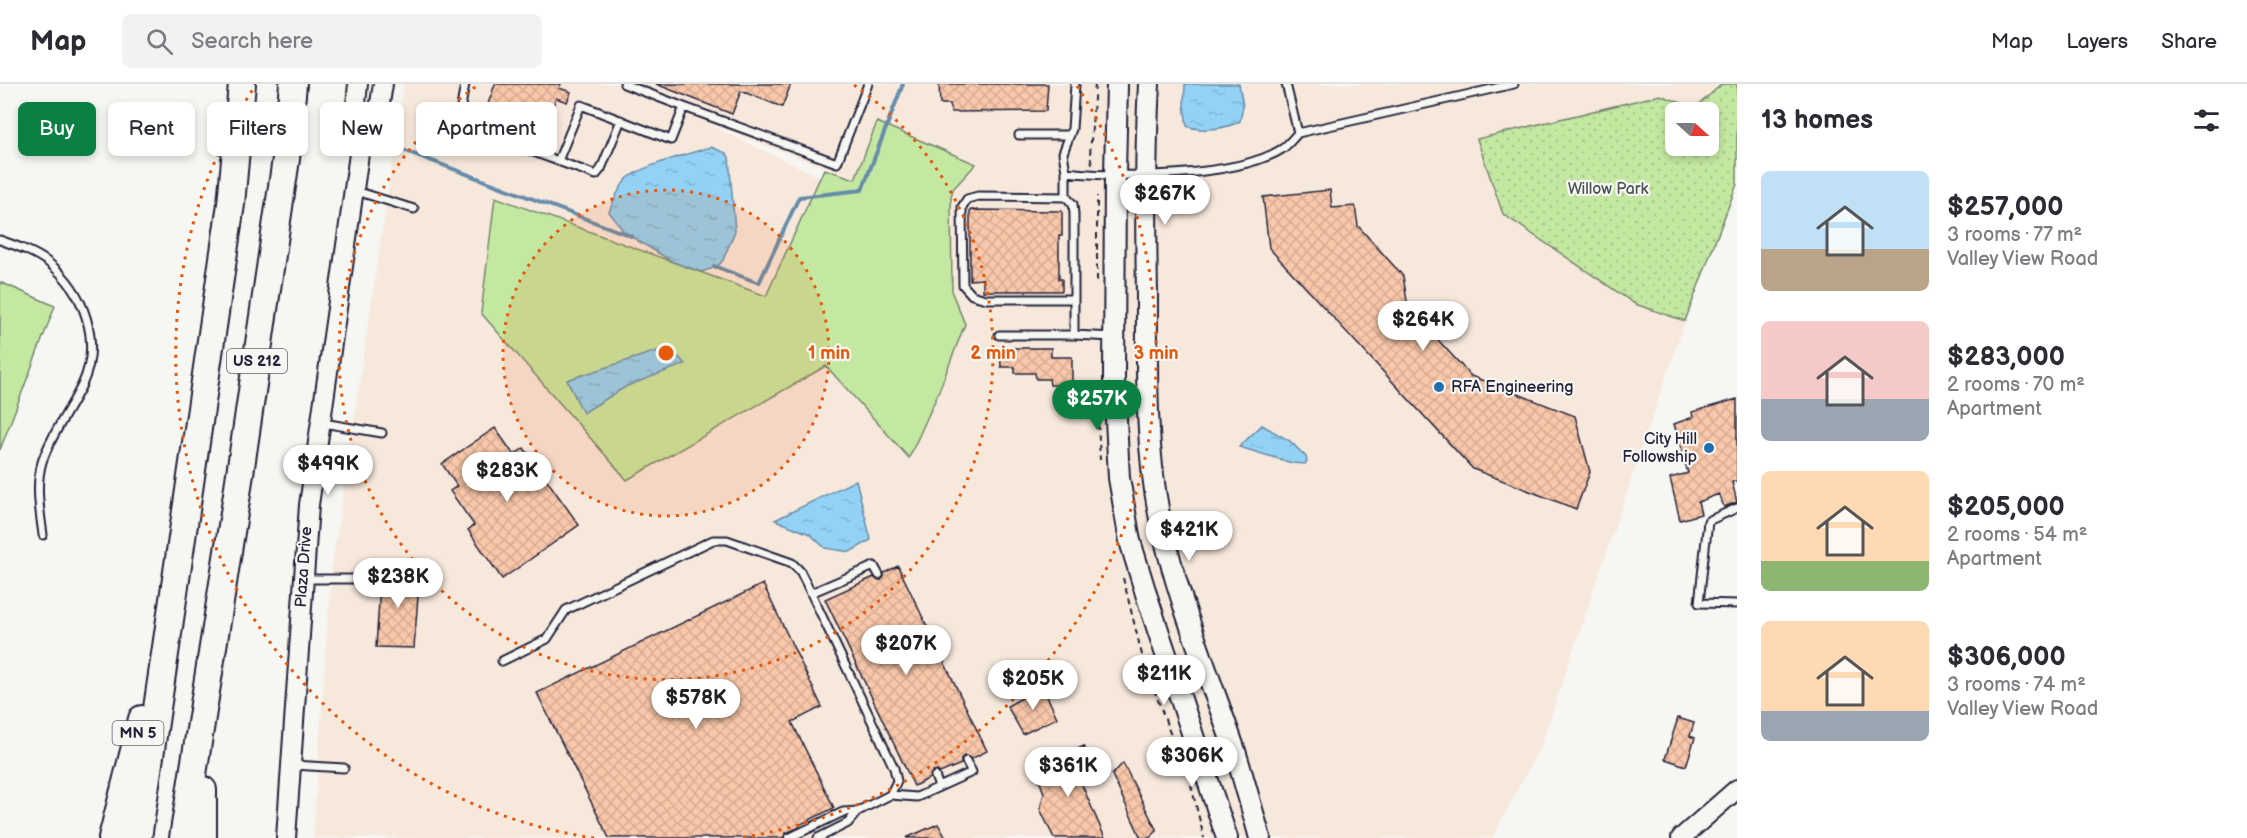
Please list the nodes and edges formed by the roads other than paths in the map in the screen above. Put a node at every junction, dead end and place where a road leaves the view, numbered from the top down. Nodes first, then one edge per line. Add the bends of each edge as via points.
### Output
1 (242, 84) edge
2 (293, 84) edge
3 (358, 84) edge
4 (383, 84) edge
5 (465, 84) edge
6 (624, 84) edge
7 (868, 84) edge
8 (1075, 84) edge
9 (1117, 84) edge
10 (1149, 84) edge
11 (1286, 84) edge
12 (1514, 84) edge
13 (1487, 87) edge
14 (356, 102) edge
15 (380, 102) edge
16 (684, 107) junction
17 (621, 120) junction
18 (1299, 133) junction
19 (1019, 135) dead end
20 (1070, 135) junction
21 (358, 156) edge
22 (558, 161) junction
23 (1066, 172) junction
24 (1115, 174) junction
25 (1145, 175) junction
26 (353, 190) junction
27 (1066, 197) junction
28 (414, 209) dead end
29 (0, 240) edge
30 (1073, 299) junction
31 (999, 335) dead end
32 (1074, 335) junction
33 (1114, 337) junction
34 (320, 422) junction
35 (382, 433) dead end
36 (1737, 508) edge
37 (43, 535) dead end
38 (879, 575) dead end
39 (303, 579) junction
40 (362, 579) dead end
41 (841, 581) junction
42 (845, 590) dead end
43 (811, 593) junction
44 (1737, 604) edge
45 (168, 630) junction
46 (216, 638) junction
47 (502, 662) dead end
48 (966, 761) dead end
49 (291, 764) junction
50 (345, 768) dead end
51 (935, 776) dead end
52 (939, 787) junction
53 (1737, 789) edge
54 (890, 795) junction
55 (858, 812) junction
56 (112, 838) edge
57 (138, 838) edge
58 (183, 838) edge
59 (203, 838) edge
60 (286, 838) edge
61 (789, 838) edge
62 (818, 838) edge
63 (1227, 838) edge
64 (1260, 838) edge
65 (1681, 838) edge

1 - 45 highway, US 212 via 231,204
2 - 46 highway, US 212 via 286,159
3 - 14 street, Plaza Drive
4 - 15 street, Plaza Drive
5 - 22 lane via 458,124
6 - 16 lane
7 - 16 lane via 837,163
8 - 20 lane
9 - 24 main road
10 - 25 main road
11 - 18 lane
12 - 13 lane
13 - 18 lane
16 - 17 lane via 670,140
17 - 22 lane via 596,175
17 - 22 lane via 581,105
18 - 25 lane via 1282,149 1239,165
19 - 20 lane
20 - 23 lane via 1063,153
21 - 26 street, Plaza Drive
23 - 24 lane
23 - 27 lane
24 - 25 lane
24 - 33 main road
25 - 64 main road via 1147,390 1159,512 1185,613 1235,753
26 - 28 lane
26 - 34 street, Plaza Drive
27 - 30 lane via 1073,204 1074,214
27 - 30 lane via 968,199 962,207 963,285 972,295 986,299
29 - 37 lane via 48,262 65,277 87,315 89,362 42,465 38,492
30 - 32 lane
31 - 32 lane
32 - 33 lane
33 - 63 main road via 1119,478 1130,542
34 - 35 lane
34 - 39 street, Plaza Drive
36 - 44 lane via 1708,521 1699,603
38 - 41 lane via 874,566
39 - 40 lane
39 - 49 street, Plaza Drive
41 - 42 lane
41 - 43 lane
43 - 47 lane via 792,563 727,540 713,540 566,610 548,639
43 - 54 lane via 894,768 897,781
45 - 56 highway, MN 5
45 - 57 highway, US 212
46 - 58 highway, US 212
46 - 59 highway via 203,766
48 - 52 lane via 972,772
49 - 50 lane
49 - 60 street, Plaza Drive
51 - 52 lane
52 - 54 lane via 918,797
53 - 65 street
54 - 55 lane
55 - 61 lane via 843,812
55 - 62 lane via 848,823

